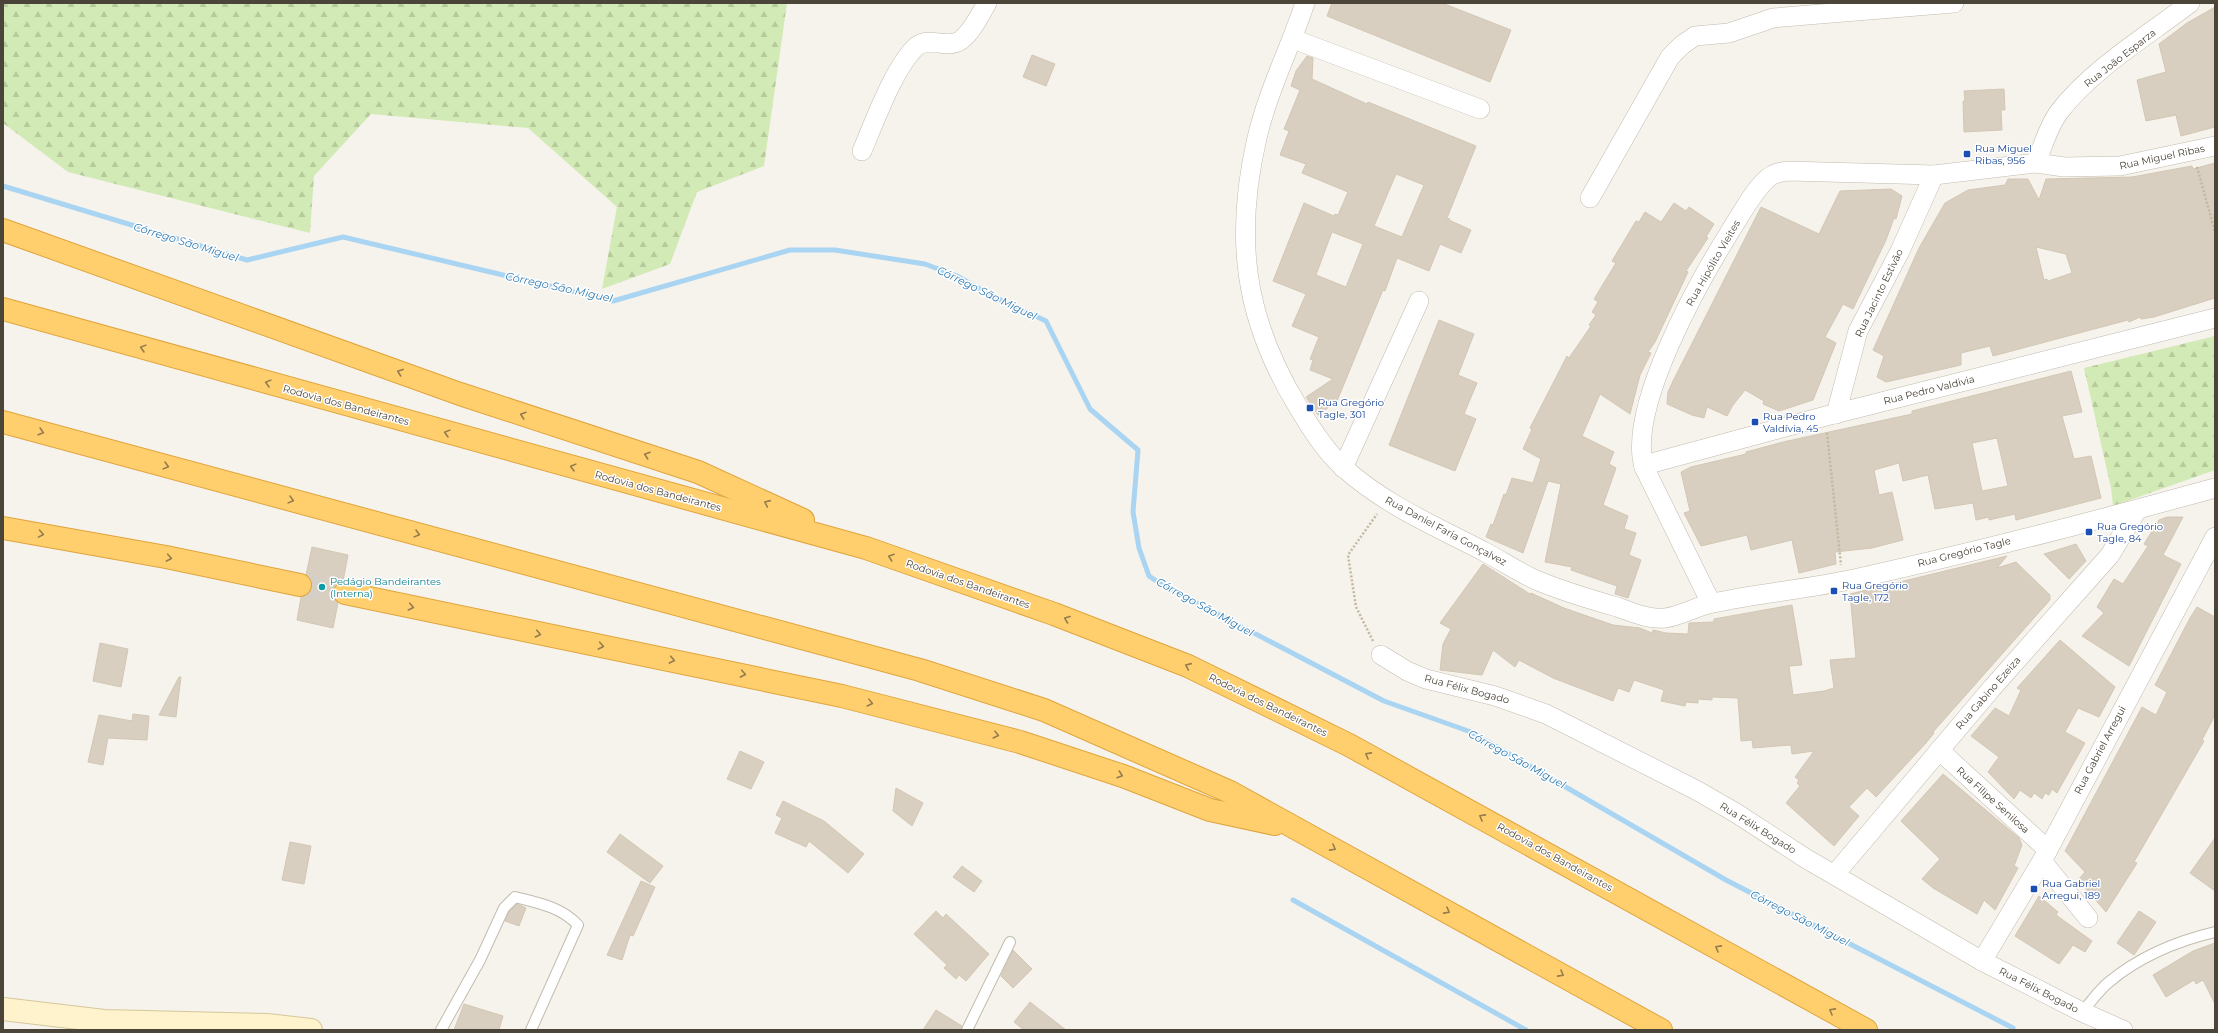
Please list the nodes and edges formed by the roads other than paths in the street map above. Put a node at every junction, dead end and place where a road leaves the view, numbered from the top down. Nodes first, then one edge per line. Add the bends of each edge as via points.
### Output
1 (987, 3) edge
2 (1305, 3) edge
3 (1954, 3) edge
4 (2190, 3) edge
5 (1293, 39) junction
6 (1480, 110) dead end
7 (2215, 146) edge
8 (862, 151) dead end
9 (2036, 163) junction
10 (1934, 175) junction
11 (1590, 198) dead end
12 (3, 230) edge
13 (3, 300) edge
14 (1419, 301) dead end
15 (3, 309) edge
16 (2215, 318) edge
17 (102, 337) junction
18 (1831, 415) junction
19 (3, 422) edge
20 (1343, 468) junction
21 (1644, 468) junction
22 (2215, 488) edge
23 (2137, 510) junction
24 (3, 528) edge
25 (2215, 537) edge
26 (866, 548) junction
27 (300, 585) tunnel mouth
28 (345, 594) tunnel mouth
29 (1711, 603) junction
30 (1381, 655) road end
31 (1939, 750) junction
32 (1299, 830) junction
33 (2045, 856) junction
34 (1835, 874) junction
35 (2088, 918) dead end
36 (2215, 932) edge
37 (1010, 942) dead end
38 (1982, 961) junction
39 (3, 1009) edge
40 (2082, 1012) junction
41 (312, 1030) edge
42 (441, 1030) edge
43 (531, 1030) edge
44 (967, 1030) edge
45 (1661, 1030) edge
46 (1866, 1030) edge
47 (2123, 1030) edge

1 - 8 street via 961,41 948,45 932,42 918,45 906,59
2 - 5 street, Rua Daniel Faria Gonçalvez
3 - 11 street via 1773,18 1729,33 1695,36 1682,45 1659,76
4 - 9 street, Rua João Esparza via 2083,86 2058,113
5 - 6 street
5 - 20 street, Rua Daniel Faria Gonçalvez via 1272,89 1258,135 1246,197 1244,236 1249,280 1263,338 1278,374 1313,432
7 - 9 street, Rua Miguel Ribas via 2120,166 2064,167
9 - 10 street, Rua Hipólito Vieites
10 - 18 street, Rua Jacinto Estivão via 1900,251 1858,331
10 - 21 street, Rua Hipólito Vieites via 1788,171 1775,173 1767,179 1726,239 1690,301 1668,348 1652,392 1642,434 1640,454
26 -> 12 highway via 698,472 460,394
13 - 17 highway
14 - 20 street
15 - 17 highway, Rodovia dos Bandeirantes
16 - 18 street, Rua Pedro Valdivia
26 -> 17 highway, Rodovia dos Bandeirantes
18 - 21 street, Rua Pedro Valdivia via 1652,463
19 -> 32 highway via 920,670 1044,710 1230,792
20 - 29 street, Rua Daniel Faria Gonçalvez via 1387,500 1532,578 1563,591 1640,615 1663,618
21 - 29 street, Rua Hipólito Vieites
22 - 23 street, Rua Gregório Tagle
23 - 29 street, Rua Gregório Tagle via 1840,582
23 - 31 street, Rua Gabino Ezeiza via 2110,555
24 -> 27 highway via 166,557
25 - 33 street, Rua Gabriel Arregui
46 -> 26 highway, Rodovia dos Bandeirantes via 1349,745 1188,666 1054,614
28 -> 32 highway via 842,696 1020,742 1124,776 1210,810
30 - 34 street, Rua Félix Bogado via 1426,679 1495,696 1546,714 1696,790
31 - 33 street, Rua Filipe Senilosa
31 - 34 street, Rua Gabino Ezeiza
32 -> 45 highway
33 - 35 street, Rua Filipe Senilosa
33 - 38 street, Rua Gabriel Arregui
34 - 38 street, Rua Félix Bogado
36 - 40 lane via 2189,938 2134,963 2108,983
37 - 44 lane
38 - 40 street, Rua Félix Bogado
39 - 41 main road via 104,1021 267,1025
40 - 47 street, Rua Félix Bogado
42 - 43 lane via 480,960 504,908 515,897 555,907 578,925

